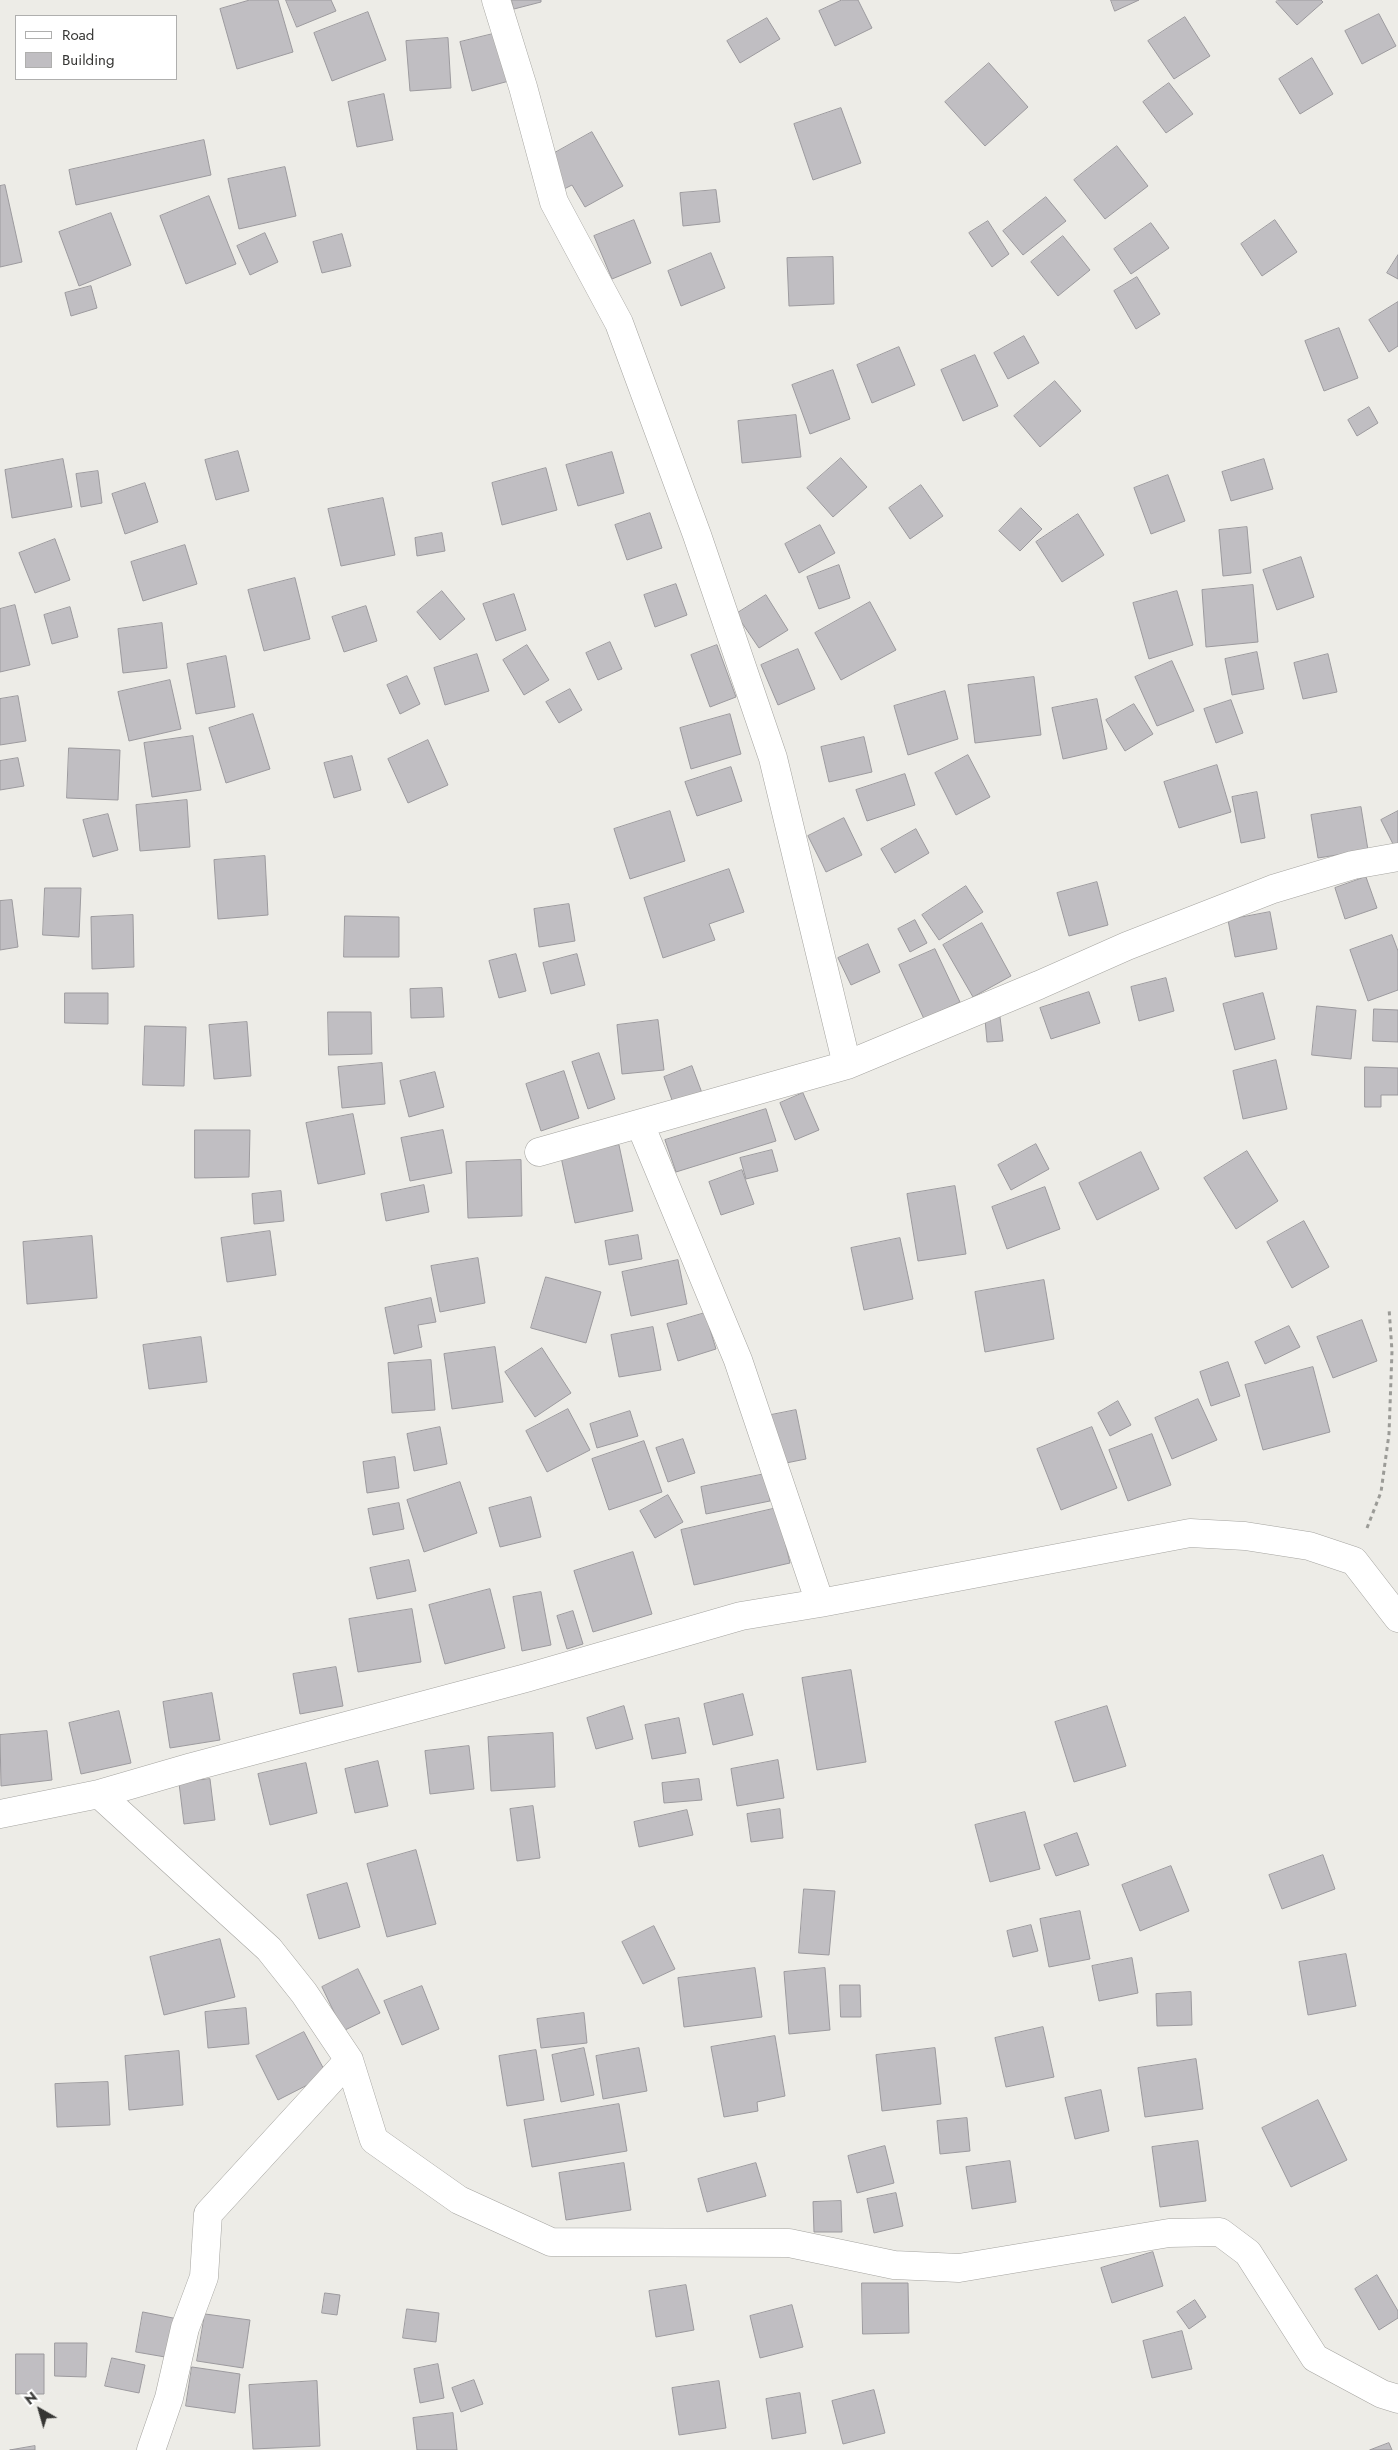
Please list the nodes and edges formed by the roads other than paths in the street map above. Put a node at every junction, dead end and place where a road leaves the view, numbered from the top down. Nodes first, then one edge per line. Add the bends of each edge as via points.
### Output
1 (496, 0) edge
2 (1398, 857) edge
3 (847, 1065) junction
4 (640, 1124) junction
5 (539, 1152) dead end
6 (820, 1604) junction
7 (1398, 1618) edge
8 (99, 1794) junction
9 (0, 1814) edge
10 (349, 2060) junction
11 (1398, 2399) edge
12 (151, 2450) edge

1 - 3 street via 554,202 619,322 697,535 773,758
2 - 3 street via 1354,865 1273,889 1126,946 1039,986
3 - 4 street
4 - 5 street
4 - 6 street via 738,1360
6 - 7 street via 1190,1532 1309,1546 1354,1561
6 - 8 street via 741,1616
8 - 9 street
8 - 10 street via 270,1949
10 - 11 street via 374,2140 459,2200 551,2242 789,2243 894,2265 959,2268 1170,2233 1220,2232 1248,2252 1315,2358 1382,2394
10 - 12 street via 208,2214 204,2277 185,2328 169,2398

